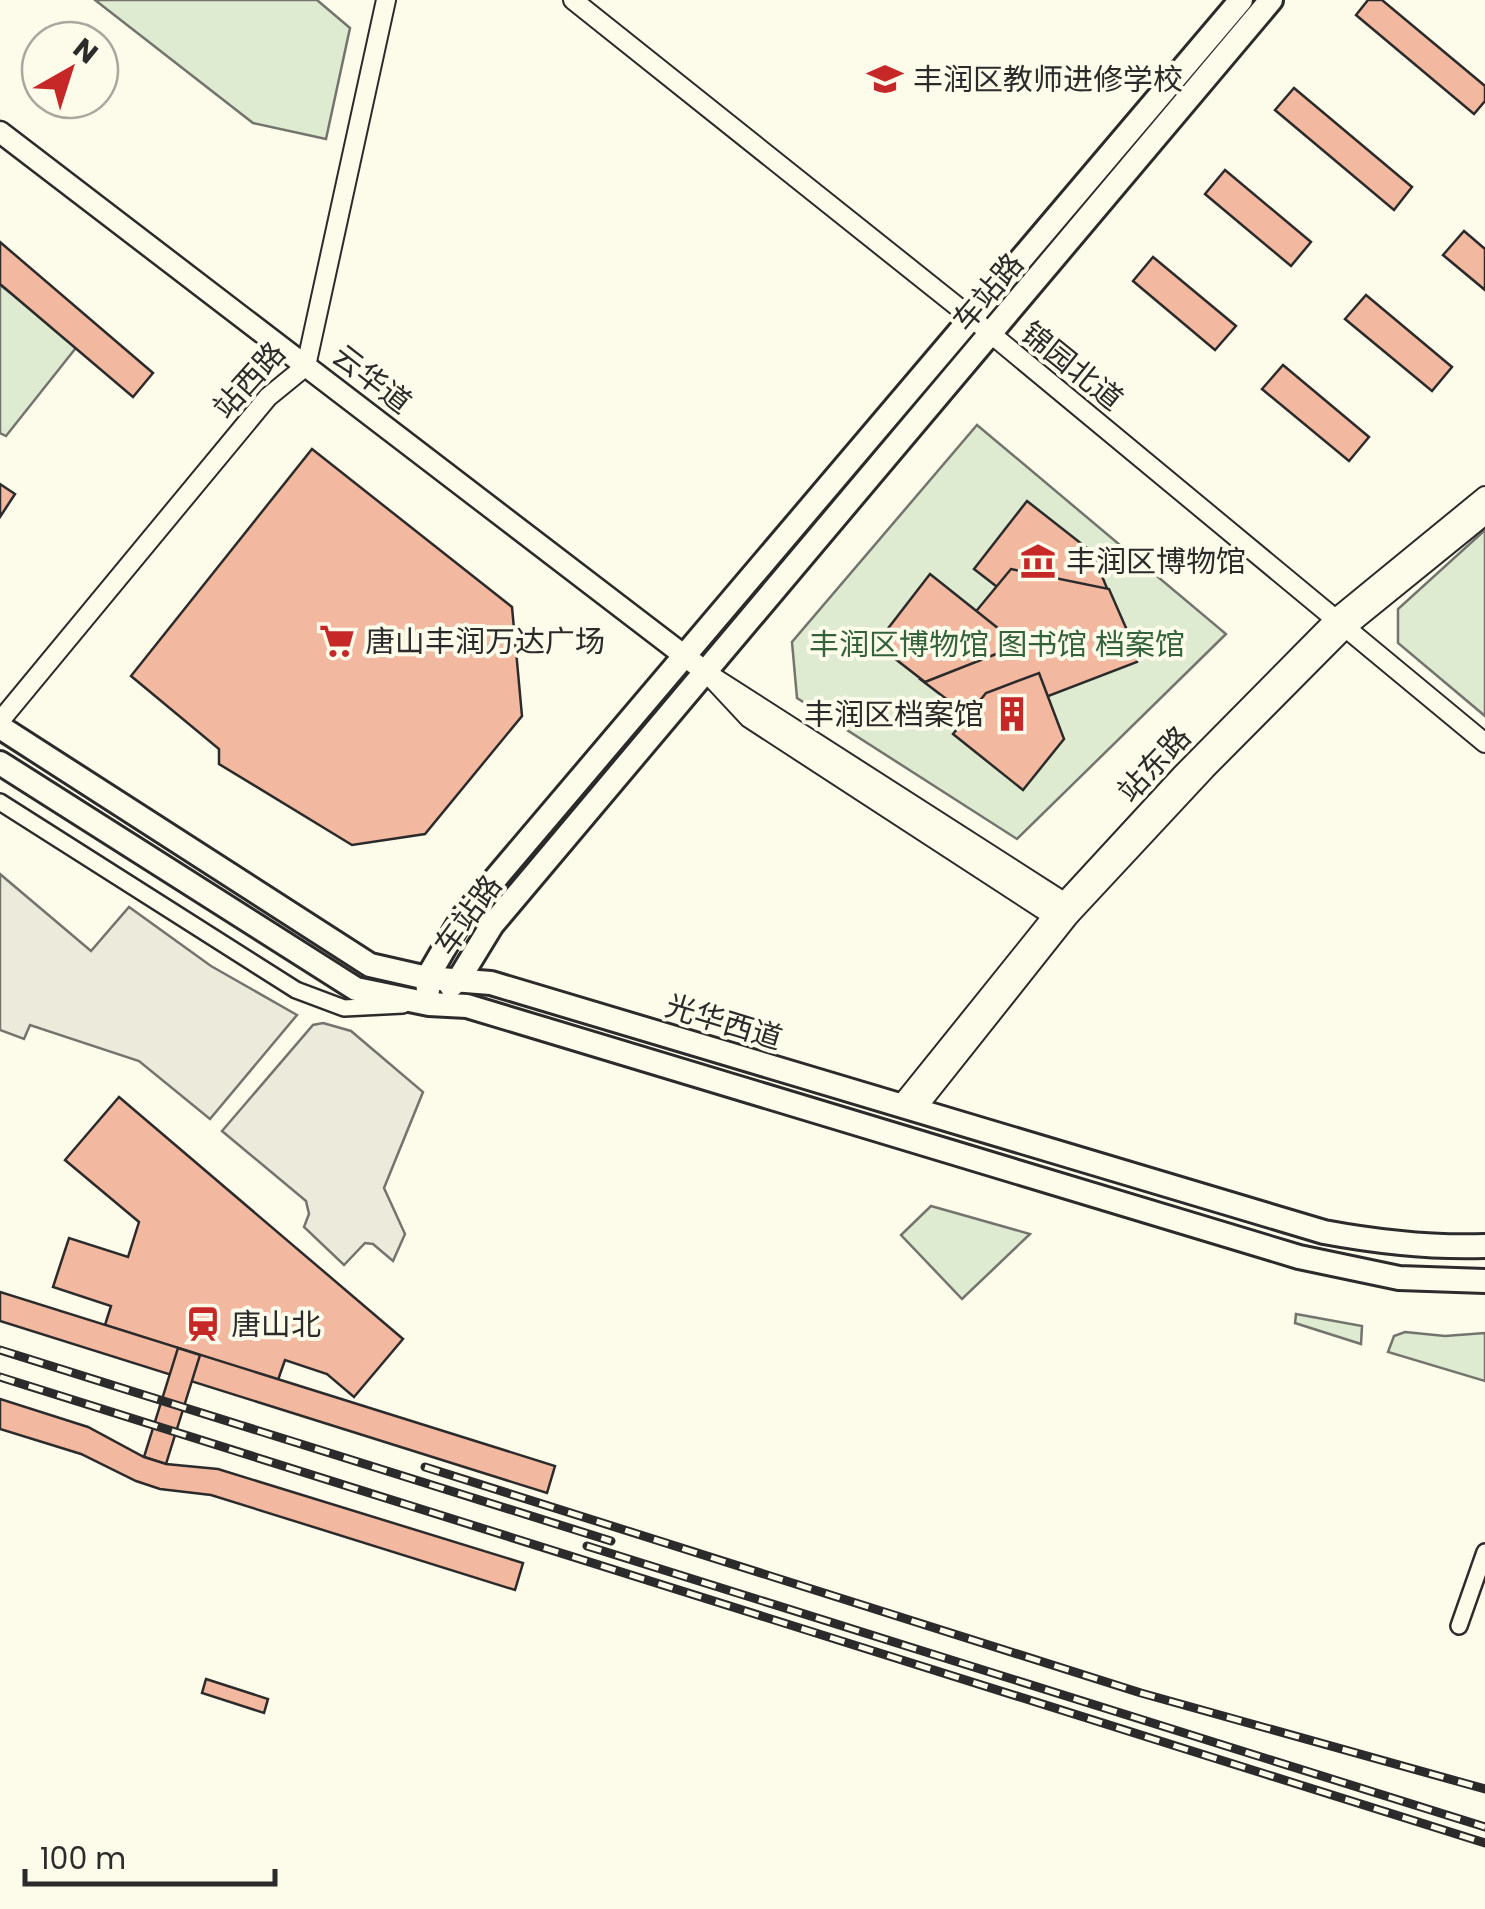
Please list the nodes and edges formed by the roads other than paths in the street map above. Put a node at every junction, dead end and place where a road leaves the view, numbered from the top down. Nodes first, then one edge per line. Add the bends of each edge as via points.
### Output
1 (386, 0) edge
2 (573, 0) edge
3 (1241, 0) edge
4 (1271, 0) edge
5 (0, 132) edge
6 (982, 327) junction
7 (306, 366) junction
8 (1485, 496) edge
9 (1485, 515) edge
10 (1342, 622) junction
11 (683, 658) junction
12 (707, 673) junction
13 (0, 724) edge
14 (1485, 742) edge
15 (0, 763) edge
16 (0, 802) edge
17 (1062, 911) junction
18 (427, 978) junction
19 (459, 979) junction
20 (429, 1004) junction
21 (908, 1108) junction
22 (940, 1116) junction
23 (941, 1149) junction
24 (1485, 1246) edge
25 (1485, 1280) edge
26 (1485, 1552) edge
27 (1460, 1626) dead end

1 - 7 street, 站西路
2 - 6 street, 锦园北道
3 - 6 main road, 车站路
4 - 6 main road, 车站路
5 - 7 main road, 云华道
6 - 10 street, 锦园北道
6 - 11 main road, 车站路
6 - 12 main road, 车站路
7 - 11 main road, 云华道
7 - 13 street, 站西路 via 268,397
8 - 10 street, 站东路
9 - 10 street, 站东路
10 - 14 street, 锦园北道
10 - 17 street, 站东路
11 - 12 main road, 云华道
11 - 18 main road, 车站路 via 462,918
12 - 17 street, 云华道
12 - 19 main road, 车站路 via 492,925
13 - 18 main road, 光华西道 via 370,965
15 - 20 main road, 光华西道 via 356,988
16 - 20 street via 296,990 344,1008
17 - 21 street, 站东路
18 - 19 main road, 光华西道
18 - 20 main road, 车站路
19 - 20 main road, 车站路
19 - 21 main road, 光华西道
20 - 23 main road, 光华西道 via 467,1006
21 - 22 main road, 光华西道
22 - 23 main road
22 - 24 main road, 光华西道 via 1324,1232 1384,1243
23 - 25 main road, 光华西道 via 1345,1269
26 - 27 street

